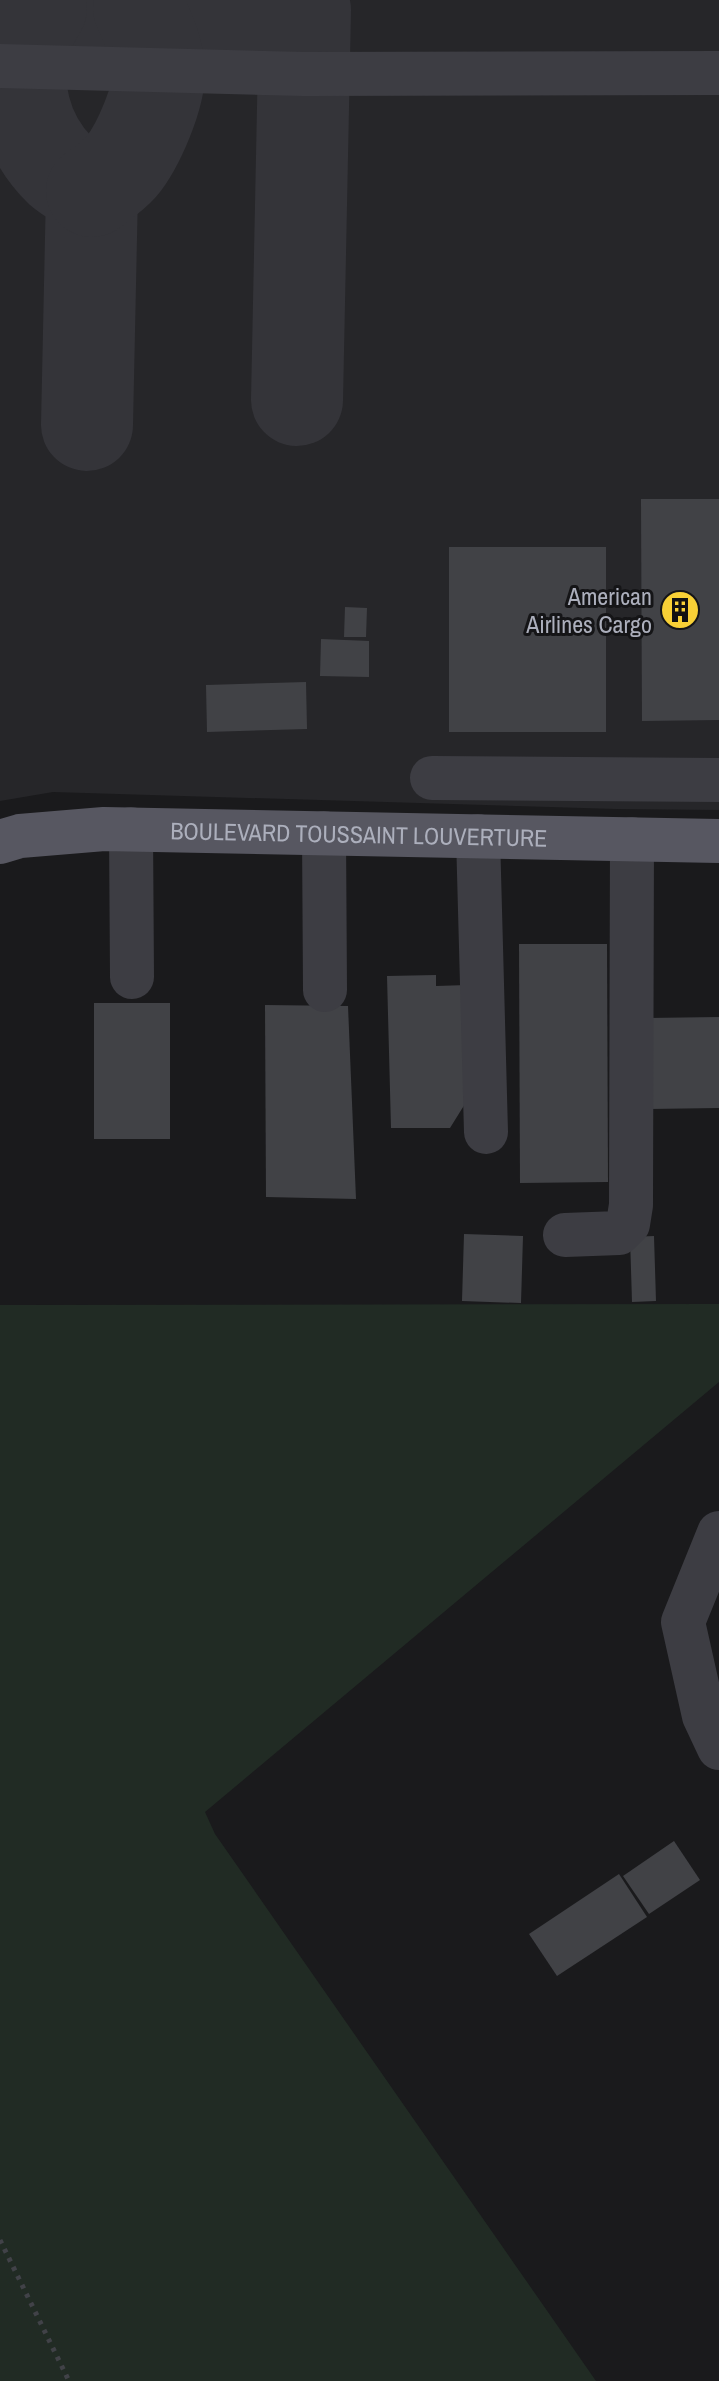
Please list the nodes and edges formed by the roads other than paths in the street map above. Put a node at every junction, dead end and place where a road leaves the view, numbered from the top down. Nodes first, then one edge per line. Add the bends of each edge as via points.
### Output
1 (0, 66) edge
2 (719, 73) edge
3 (432, 778) dead end
4 (719, 780) edge
5 (131, 829) junction
6 (324, 833) junction
7 (478, 836) junction
8 (632, 839) junction
9 (719, 841) edge
10 (0, 842) edge
11 (132, 977) dead end
12 (325, 990) dead end
13 (486, 1132) dead end
14 (565, 1235) dead end
15 (719, 1533) edge
16 (719, 1748) edge

1 - 2 lane via 304,74
3 - 4 lane
5 - 6 main road, BOULEVARD TOUSSAINT LOUVERTURE
5 - 10 main road, BOULEVARD TOUSSAINT LOUVERTURE
5 - 11 lane
6 - 7 main road, BOULEVARD TOUSSAINT LOUVERTURE
6 - 12 lane
7 - 8 main road, BOULEVARD TOUSSAINT LOUVERTURE
7 - 13 lane
8 - 9 main road, BOULEVARD TOUSSAINT LOUVERTURE
8 - 14 lane via 628,1224 619,1233
15 - 16 lane via 683,1622 704,1716

